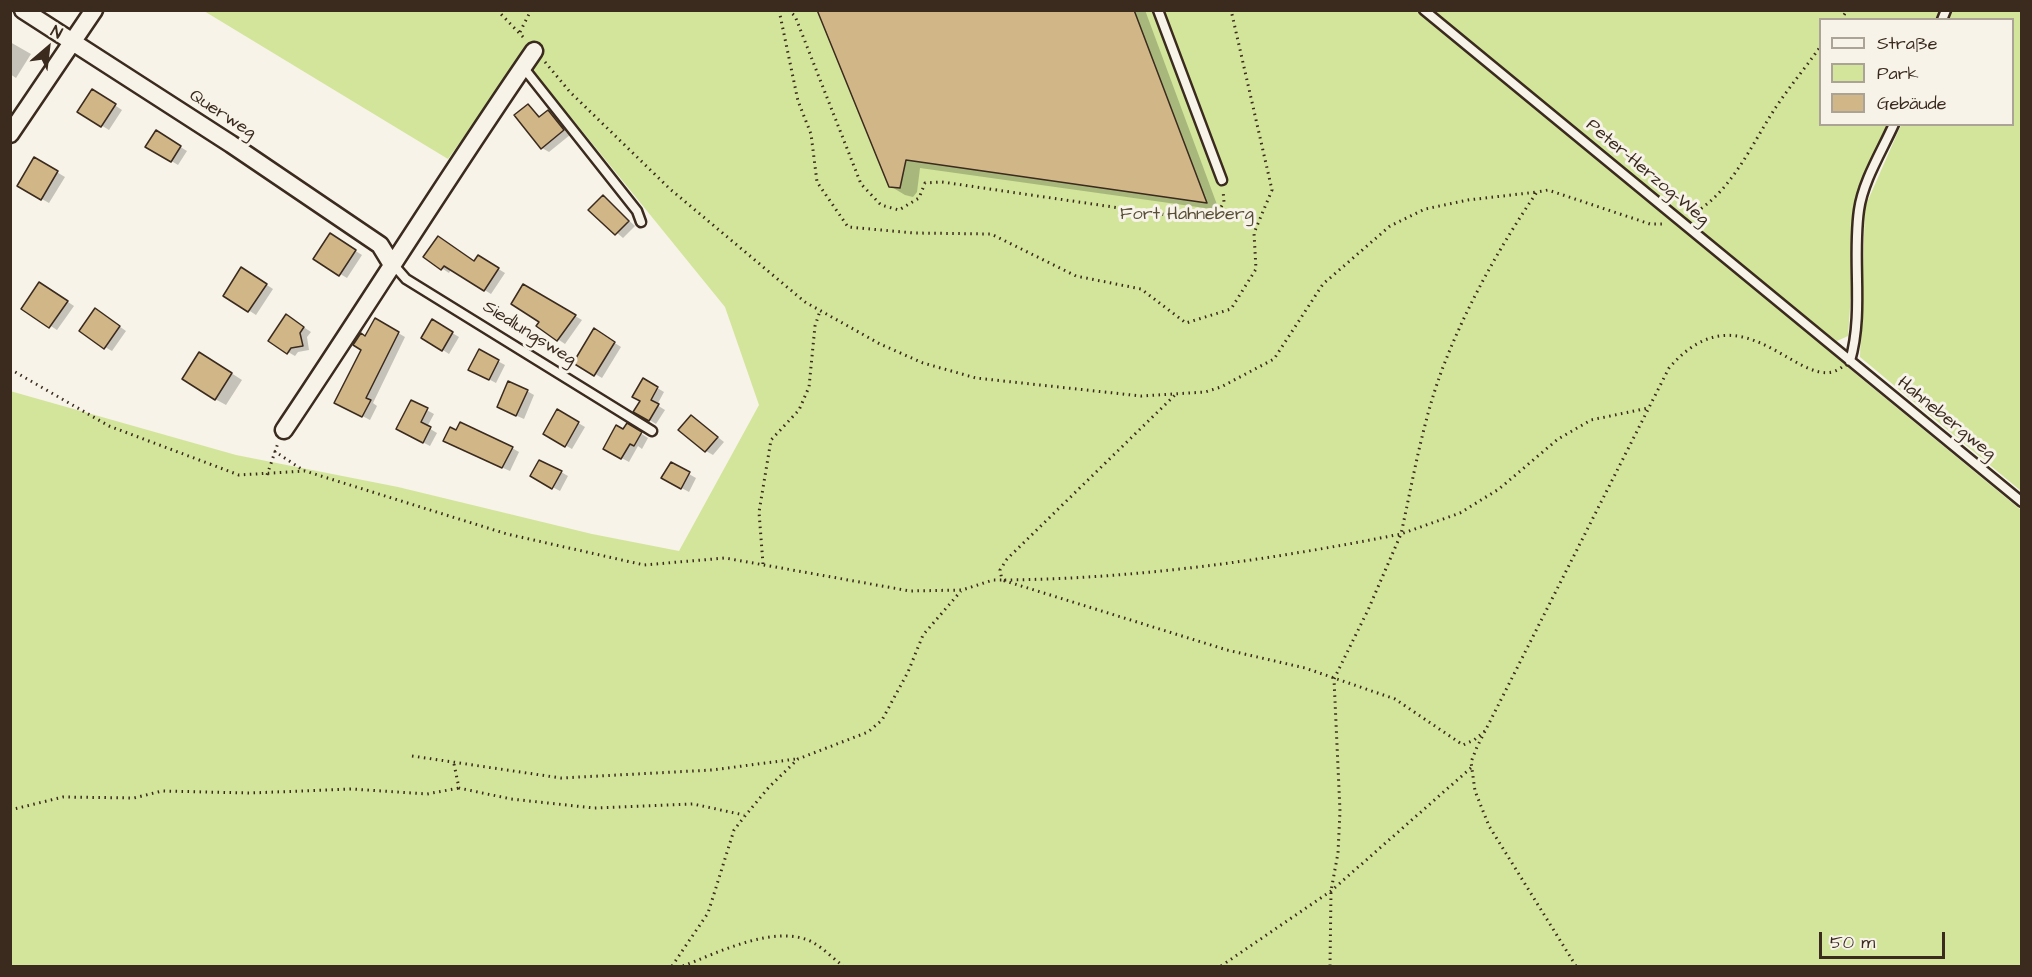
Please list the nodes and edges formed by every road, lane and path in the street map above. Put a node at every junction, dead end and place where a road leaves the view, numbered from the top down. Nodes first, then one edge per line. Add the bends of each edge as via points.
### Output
1 (22, 10) edge
2 (94, 10) edge
3 (497, 10) edge
4 (531, 10) edge
5 (779, 10) edge
6 (788, 10) edge
7 (1158, 10) edge
8 (1231, 10) edge
9 (1424, 10) edge
10 (520, 32) junction
11 (72, 43) junction
12 (1819, 50) edge
13 (534, 51) junction
14 (523, 67) junction
15 (1893, 126) edge
16 (10, 134) edge
17 (1222, 180) joint
18 (1537, 192) junction
19 (1680, 221) junction
20 (641, 222) dead end
21 (391, 263) junction
22 (820, 310) junction
23 (1850, 361) junction
24 (10, 369) edge
25 (1175, 395) junction
26 (1648, 408) junction
27 (284, 430) dead end
28 (652, 431) dead end
29 (305, 471) junction
30 (267, 475) junction
31 (2022, 502) edge
32 (1401, 534) junction
33 (763, 564) junction
34 (1002, 580) junction
35 (962, 590) junction
36 (1334, 679) junction
37 (1485, 731) junction
38 (412, 756) dead end
39 (798, 759) junction
40 (454, 764) junction
41 (1472, 767) junction
42 (459, 788) junction
43 (10, 810) edge
44 (745, 816) junction
45 (1331, 891) junction
46 (672, 966) edge
47 (683, 966) edge
48 (843, 966) edge
49 (1221, 966) edge
50 (1330, 966) edge
51 (1576, 966) edge

1 - 11 street, Querweg
2 - 11 street
3 - 10 path
4 - 10 path
5 - 8 path via 798,101 811,134 817,182 848,227 991,234 1076,276 1141,289 1186,323 1231,309 1256,269 1254,233 1272,190
6 - 17 path via 795,16 861,184 881,205 899,210 919,198 925,183 942,182 1202,220 1215,217 1224,202
7 - 17 lane
9 - 19 lane, Peter-Herzog-Weg
10 - 13 path
11 - 16 street
11 - 21 street, Querweg via 380,245
12 - 19 path via 1709,205
13 - 14 street
13 - 22 path via 570,92 670,189 805,302
14 - 20 lane
14 - 21 street
15 - 23 lane via 1859,207 1855,343
18 - 19 path via 1548,190 1650,224
18 - 25 path via 1425,209 1390,226 1323,284 1274,358 1221,387
18 - 32 path via 1488,272 1447,357 1421,440
19 - 23 lane, Peter-Herzog-Weg
21 - 27 street
21 - 28 lane, Siedlungsweg via 406,279
22 - 25 path via 923,363 976,378 1107,394
22 - 33 path via 809,387 799,410 771,440 759,512
23 - 26 path via 1839,370 1824,373 1742,336 1708,337 1685,349 1669,368
23 - 31 lane, Hahnebergweg
24 - 30 path via 109,426 239,475
25 - 34 path via 1007,559 1000,570
26 - 32 path via 1591,420 1558,439 1499,489 1460,513
26 - 37 path
29 - 30 path
29 - 30 path via 274,451
29 - 33 path via 507,534 644,565 725,558
32 - 34 path via 1305,553 1082,580
32 - 36 path
33 - 35 path via 910,591
34 - 35 path
34 - 36 path via 1155,629
35 - 39 path via 923,635 882,720 868,732
36 - 37 path via 1395,699 1463,745
36 - 45 path via 1340,811
37 - 41 path
38 - 40 path
39 - 40 path via 712,770 561,778
39 - 44 path
40 - 42 path
41 - 45 path
41 - 51 path via 1474,791 1490,826
42 - 43 path via 427,794 352,789 162,791 134,798 63,797
42 - 44 path via 511,799 594,808 693,804
44 - 46 path via 734,830 708,914
45 - 49 path
45 - 50 path
47 - 48 path via 738,944 786,936 814,943

